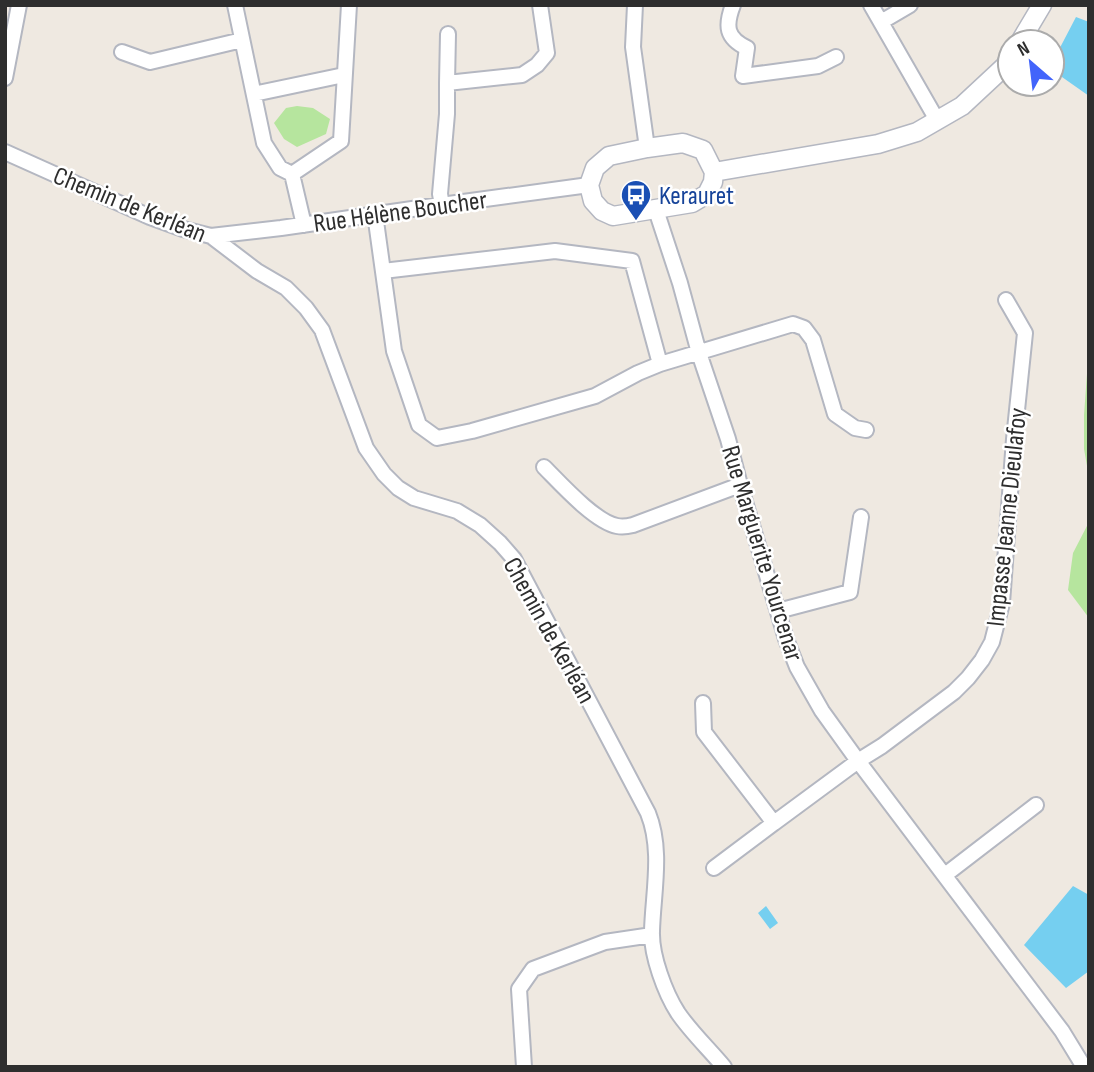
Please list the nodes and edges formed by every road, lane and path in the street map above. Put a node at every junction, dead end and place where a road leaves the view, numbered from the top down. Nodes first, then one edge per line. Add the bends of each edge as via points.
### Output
1 (19, 5) edge
2 (235, 5) edge
3 (349, 5) edge
4 (540, 5) edge
5 (635, 5) edge
6 (733, 5) edge
7 (871, 5) edge
8 (910, 5) edge
9 (1042, 5) edge
10 (881, 22) junction
11 (1028, 28) edge
12 (448, 34) dead end
13 (242, 40) junction
14 (122, 52) dead end
15 (836, 57) dead end
16 (996, 74) edge
17 (344, 75) junction
18 (5, 78) edge
19 (447, 83) junction
20 (254, 94) junction
21 (937, 120) junction
22 (647, 148) junction
23 (5, 152) edge
24 (714, 172) junction
25 (292, 174) junction
26 (589, 185) junction
27 (442, 205) junction
28 (656, 210) junction
29 (375, 214) junction
30 (304, 225) junction
31 (211, 236) junction
32 (383, 271) junction
33 (1006, 300) dead end
34 (699, 353) junction
35 (660, 364) junction
36 (866, 430) dead end
37 (544, 467) dead end
38 (740, 485) junction
39 (862, 517) dead end
40 (778, 611) junction
41 (703, 703) dead end
42 (858, 761) junction
43 (1037, 804) dead end
44 (774, 823) junction
45 (714, 868) dead end
46 (945, 875) junction
47 (652, 935) junction
48 (524, 1067) edge
49 (724, 1067) edge
50 (1083, 1067) edge

1 - 18 street
2 - 13 street
3 - 17 street
4 - 19 street via 547,53 537,65 522,75
5 - 22 street via 633,47
6 - 15 street via 728,30 735,42 747,48 743,76 818,66
7 - 10 street
8 - 10 street
9 - 11 street
10 - 21 street
12 - 19 street
13 - 14 street via 150,62
13 - 20 street
16 - 21 street via 962,106
17 - 20 street
17 - 25 street via 341,141
19 - 27 street
20 - 25 street via 264,143 279,168
21 - 24 street via 878,144
22 - 24 street via 684,143 703,150
22 - 26 street via 609,156 595,168
23 - 31 street, Chemin de Kerléan via 150,216
24 - 28 street via 707,194 692,204
25 - 30 street
26 - 27 street, Rue Hélène Boucher
26 - 28 street via 593,201 613,216
27 - 29 street, Rue Hélène Boucher
28 - 34 street, Rue Marguerite Yourcenar
29 - 30 street, Rue Hélène Boucher
29 - 32 street
30 - 31 street, Rue Hélène Boucher
31 - 47 street, Chemin de Kerléan via 286,288 315,318 366,448 384,474 414,498 457,511 480,525 513,559 652,823 656,865
32 - 35 street via 555,251 632,261
32 - 35 street via 394,351 419,425 437,438 595,396
33 - 42 street, Impasse Jeanne Dieulafoy via 1025,333 1002,603 992,642 954,692
34 - 35 street
34 - 36 street via 779,327 793,324 804,328 813,340 835,414
34 - 38 street, Rue Marguerite Yourcenar
37 - 38 street via 592,512 617,527 634,526
38 - 40 street, Rue Marguerite Yourcenar
39 - 40 street via 850,592
40 - 42 street, Rue Marguerite Yourcenar via 797,667
41 - 44 street via 704,732
42 - 44 street, Impasse Jeanne Dieulafoy
42 - 46 street, Rue Marguerite Yourcenar
43 - 46 street
44 - 45 street, Impasse Jeanne Dieulafoy
46 - 50 street, Rue Marguerite Yourcenar via 1062,1031
47 - 48 street via 605,942 533,970 520,989
47 - 49 street, Chemin de Kerléan via 657,962 677,1011

